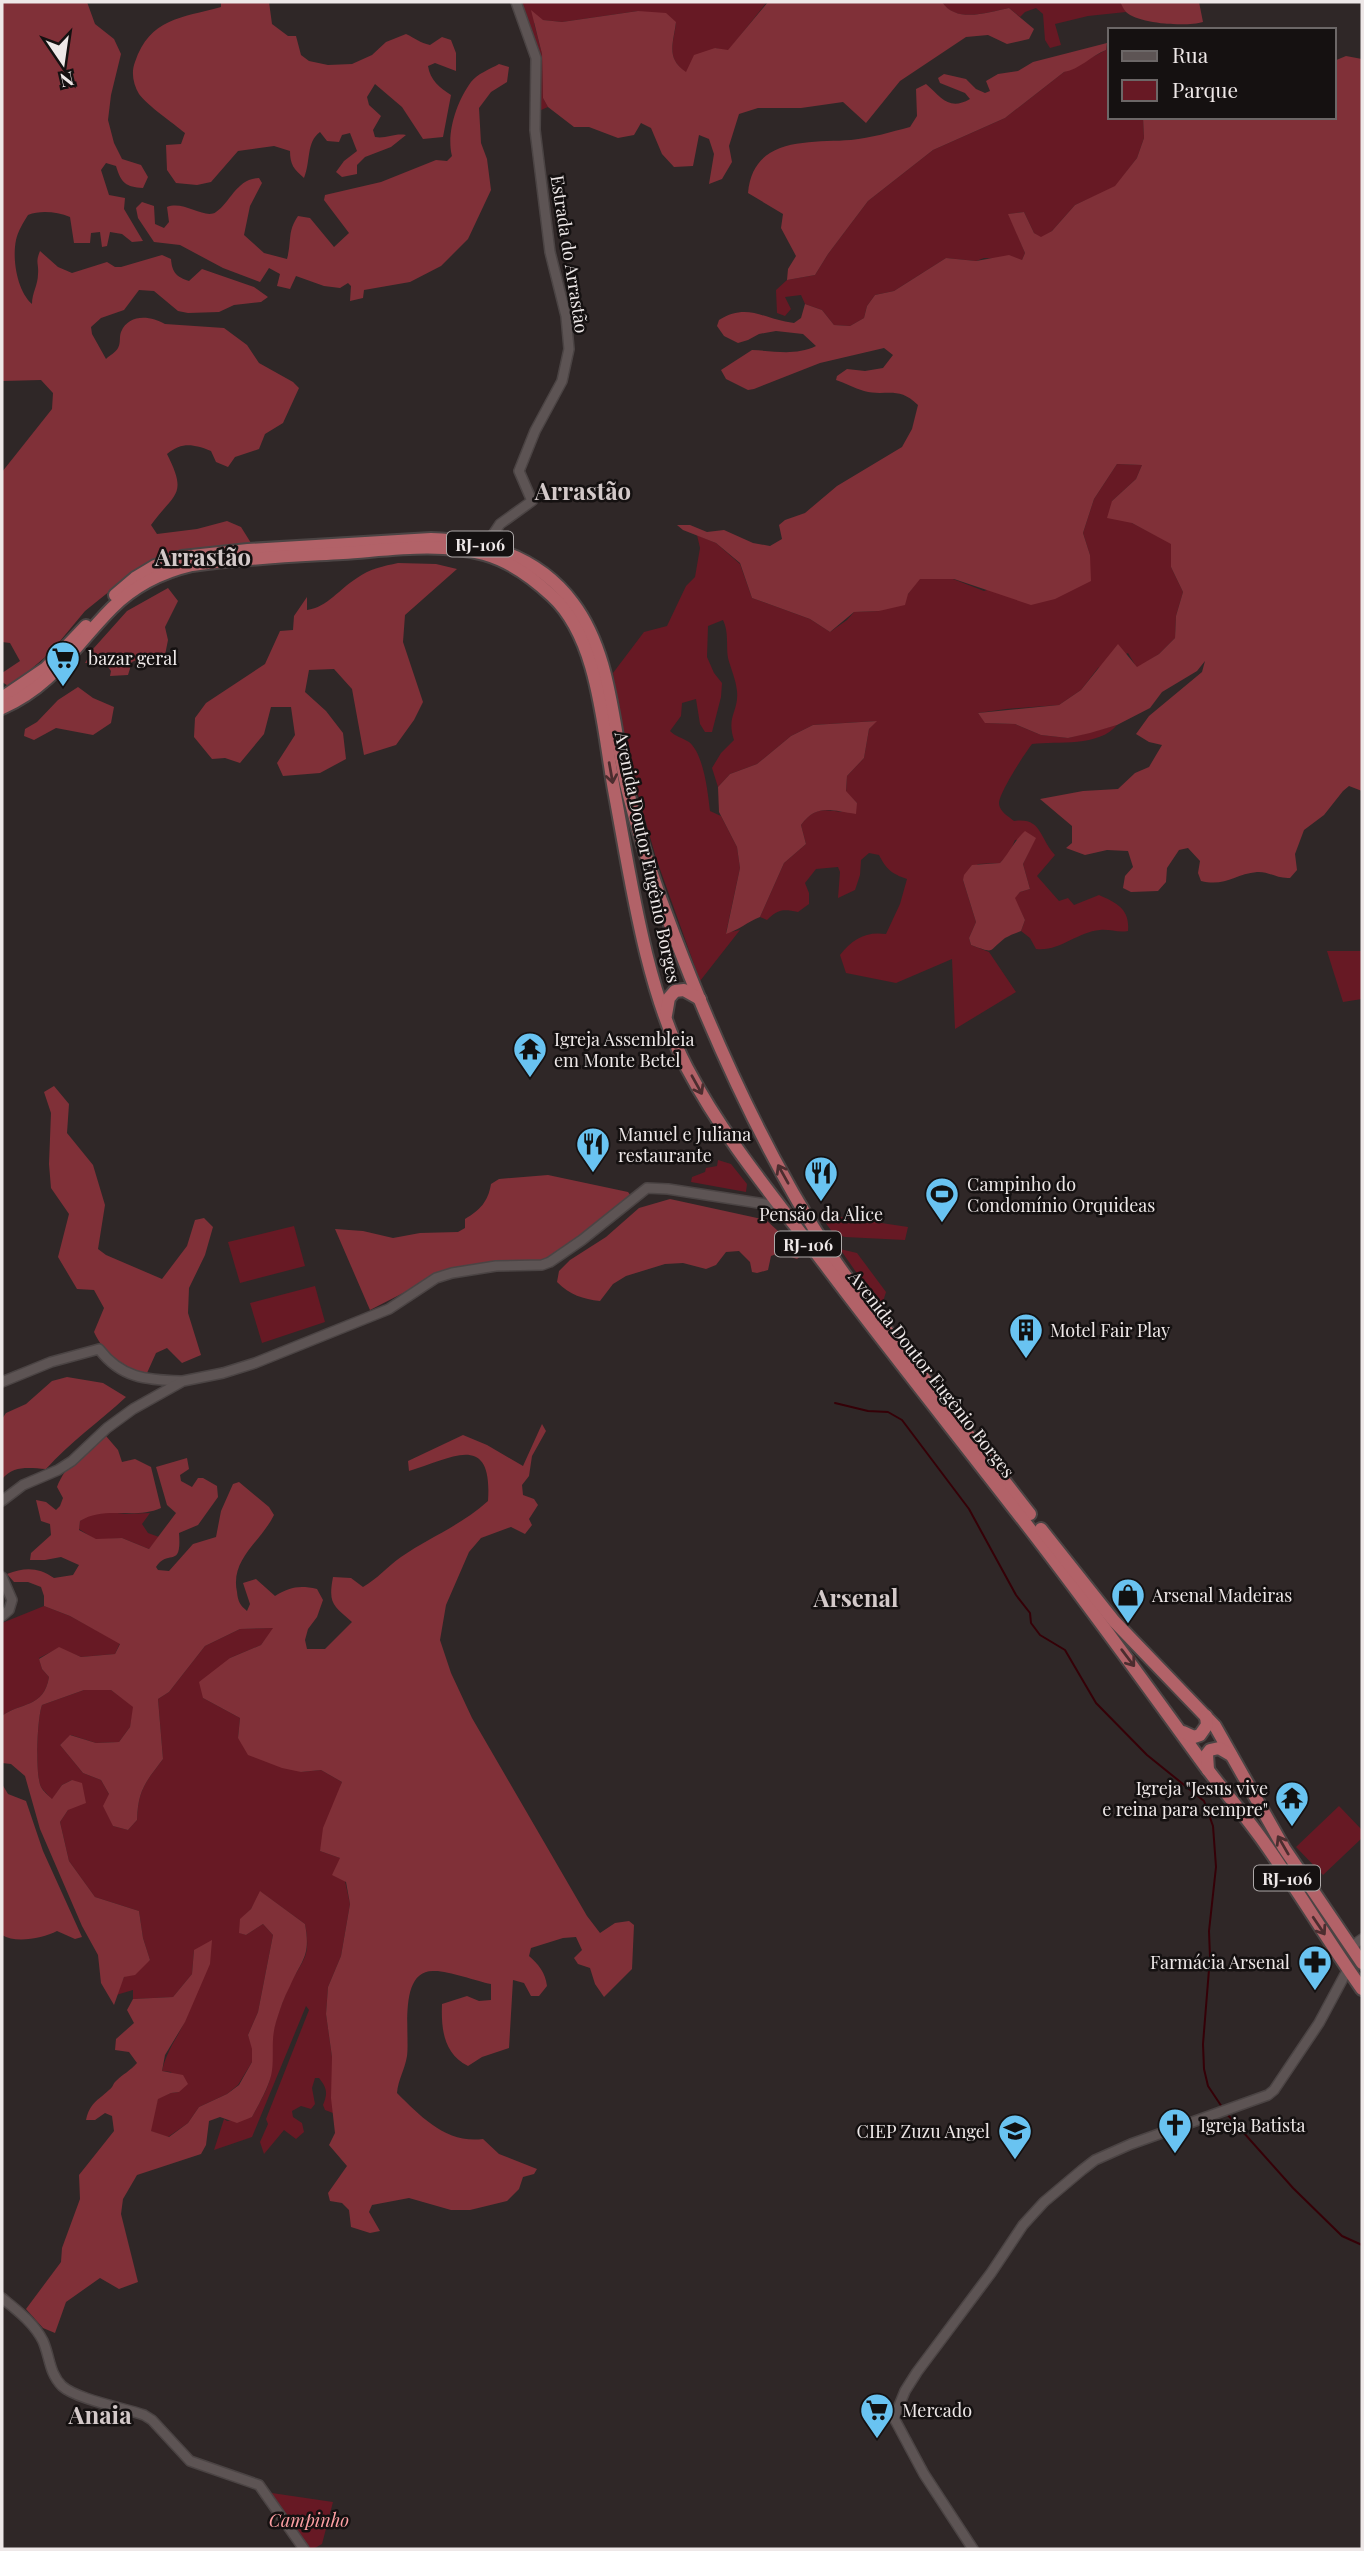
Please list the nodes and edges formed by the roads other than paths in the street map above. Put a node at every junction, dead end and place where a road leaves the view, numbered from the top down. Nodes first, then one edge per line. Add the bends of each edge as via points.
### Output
1 (516, 2) edge
2 (486, 545) junction
3 (2, 698) edge
4 (2, 708) edge
5 (700, 1000) junction
6 (666, 1019) junction
7 (778, 1206) junction
8 (2, 1381) edge
9 (183, 1381) junction
10 (2, 1501) edge
11 (2, 1577) edge
12 (2, 1616) edge
13 (1206, 1716) junction
14 (1179, 1730) junction
15 (1234, 1756) junction
16 (1208, 1770) junction
17 (1362, 1939) edge
18 (1350, 1947) junction
19 (1362, 1963) edge
20 (1348, 1969) junction
21 (1362, 1989) edge
22 (2, 2298) edge
23 (304, 2549) edge
24 (973, 2549) edge

1 - 2 street, Estrada do Arrastão via 536,58 535,130 550,252 568,330 565,372 519,471 532,500 500,524
2 - 3 highway, Avenida Doutor Eugênio Borges / RJ-106 via 431,539 182,557 135,578 46,668
2 - 5 highway, Avenida Doutor Eugênio Borges / RJ-106 via 526,561 572,602 586,625 605,677 638,827
4 -> 6 highway, Avenida Doutor Eugênio Borges / RJ-106 via 37,688 62,666 130,592 172,570 224,561 429,548 484,554 506,562 557,599 571,616 590,662 640,923
5 - 6 highway via 684,990 675,991
13 -> 5 highway, Avenida Doutor Eugênio Borges / RJ-106 via 1107,1612 831,1254 771,1154
6 -> 7 highway, Avenida Doutor Eugênio Borges / RJ-106 via 716,1119
7 - 9 street via 647,1188 550,1262 444,1275 389,1309 255,1363
7 -> 14 highway, Avenida Doutor Eugênio Borges / RJ-106 via 1028,1526
8 - 9 street via 99,1349 123,1372
9 - 10 street via 133,1409 72,1461
11 - 12 street via 12,1600
13 - 14 highway via 1200,1735 1190,1737
13 - 15 highway, Avenida Doutor Eugênio Borges / RJ-106
14 - 16 highway, Avenida Doutor Eugênio Borges / RJ-106
15 - 16 highway via 1219,1748 1210,1750
18 -> 15 highway, Avenida Doutor Eugênio Borges / RJ-106 via 1284,1848
16 -> 20 highway, Avenida Doutor Eugênio Borges / RJ-106 via 1262,1840
17 - 18 street
18 - 19 highway, Avenida Doutor Eugênio Borges / RJ-106
20 - 21 highway, Avenida Doutor Eugênio Borges / RJ-106
20 - 24 street via 1280,2084 1268,2095 1185,2123 1082,2169 1023,2225 917,2372 894,2418
22 - 23 street via 32,2324 62,2386 144,2415 190,2461 262,2488

